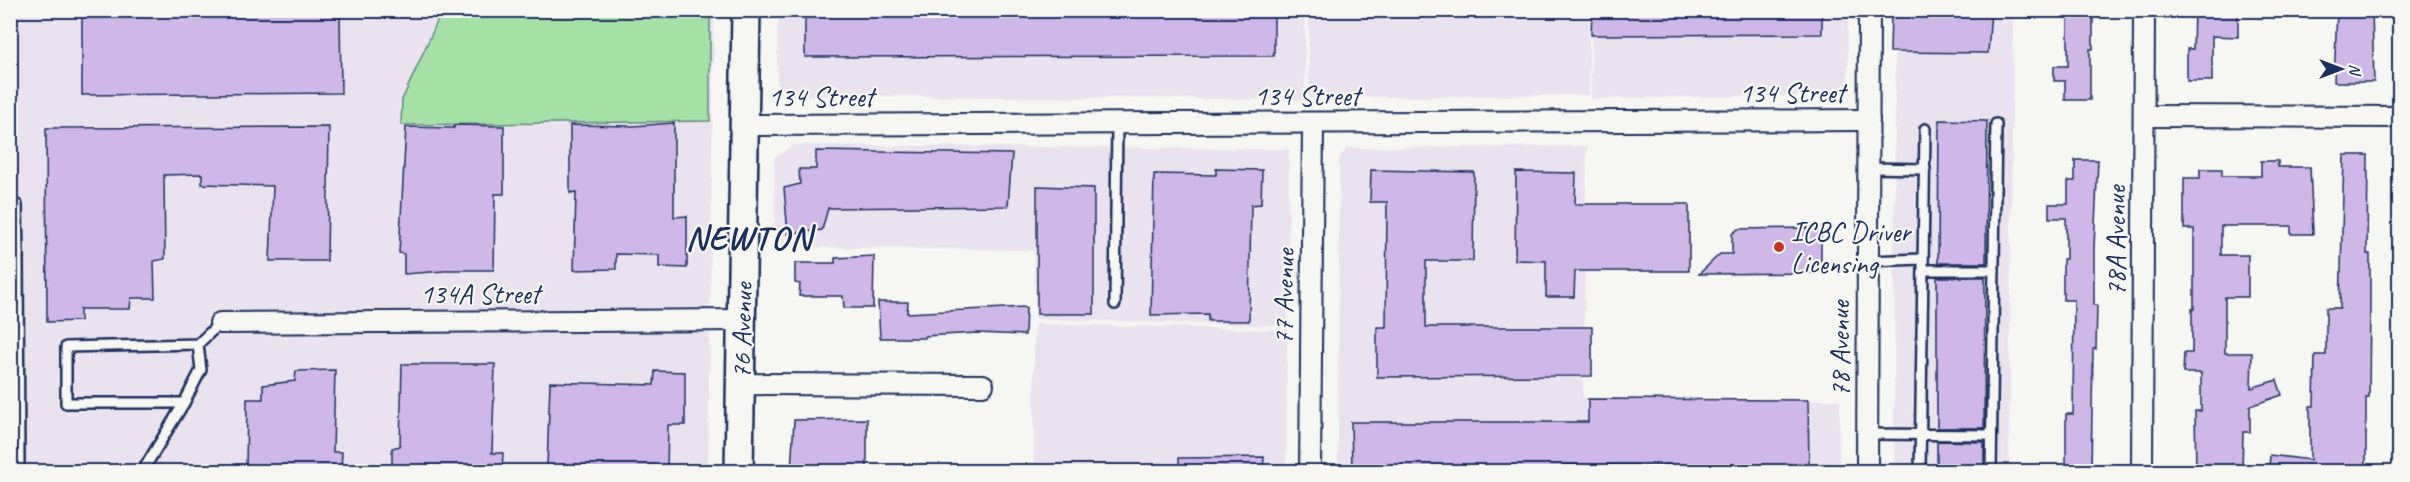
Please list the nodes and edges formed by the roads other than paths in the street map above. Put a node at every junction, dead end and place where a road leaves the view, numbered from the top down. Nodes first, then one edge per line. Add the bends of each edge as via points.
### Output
1 (746, 10) edge
2 (1869, 10) edge
3 (2144, 10) edge
4 (2144, 116) junction
5 (2400, 117) edge
6 (1869, 120) junction
7 (1117, 124) junction
8 (1313, 124) junction
9 (1996, 124) dead end
10 (744, 125) junction
11 (1925, 129) dead end
12 (1868, 168) junction
13 (1925, 169) junction
14 (10, 205) edge
15 (14, 254) edge
16 (1923, 259) junction
17 (1868, 261) junction
18 (1923, 270) junction
19 (1994, 270) junction
20 (1115, 304) dead end
21 (741, 320) junction
22 (220, 323) joint
23 (198, 344) junction
24 (740, 384) junction
25 (983, 385) dead end
26 (184, 403) junction
27 (1867, 434) junction
28 (1920, 434) junction
29 (1991, 435) junction
30 (19, 471) edge
31 (142, 471) edge
32 (739, 471) edge
33 (1310, 471) edge
34 (1867, 471) edge
35 (1920, 471) edge
36 (1991, 471) edge
37 (2142, 471) edge

1 - 10 main road, 76 Avenue
2 - 6 street, 78 Avenue
3 - 4 street, 78A Avenue
4 - 5 street
4 - 37 street, 78A Avenue
6 - 8 street, 134 Street
6 - 12 street, 78 Avenue
7 - 8 street, 134 Street
7 - 10 street, 134 Street
7 - 20 lane
8 - 33 street, 77 Avenue
9 - 19 lane
10 - 21 main road, 76 Avenue
11 - 13 lane
12 - 13 lane
12 - 17 street, 78 Avenue
13 - 16 lane
14 - 15 lane via 17,205
15 - 30 lane
16 - 17 lane
16 - 18 lane
17 - 27 street, 78 Avenue
18 - 19 lane
18 - 28 lane
19 - 29 lane
21 - 22 street, 134A Street
21 - 24 main road, 76 Avenue
22 - 23 lane
23 - 26 lane via 201,370
23 - 26 lane via 66,347 66,403
24 - 25 street
24 - 32 main road, 76 Avenue
26 - 31 lane
27 - 28 lane
27 - 34 street, 78 Avenue
28 - 29 lane
28 - 35 lane
29 - 36 lane

